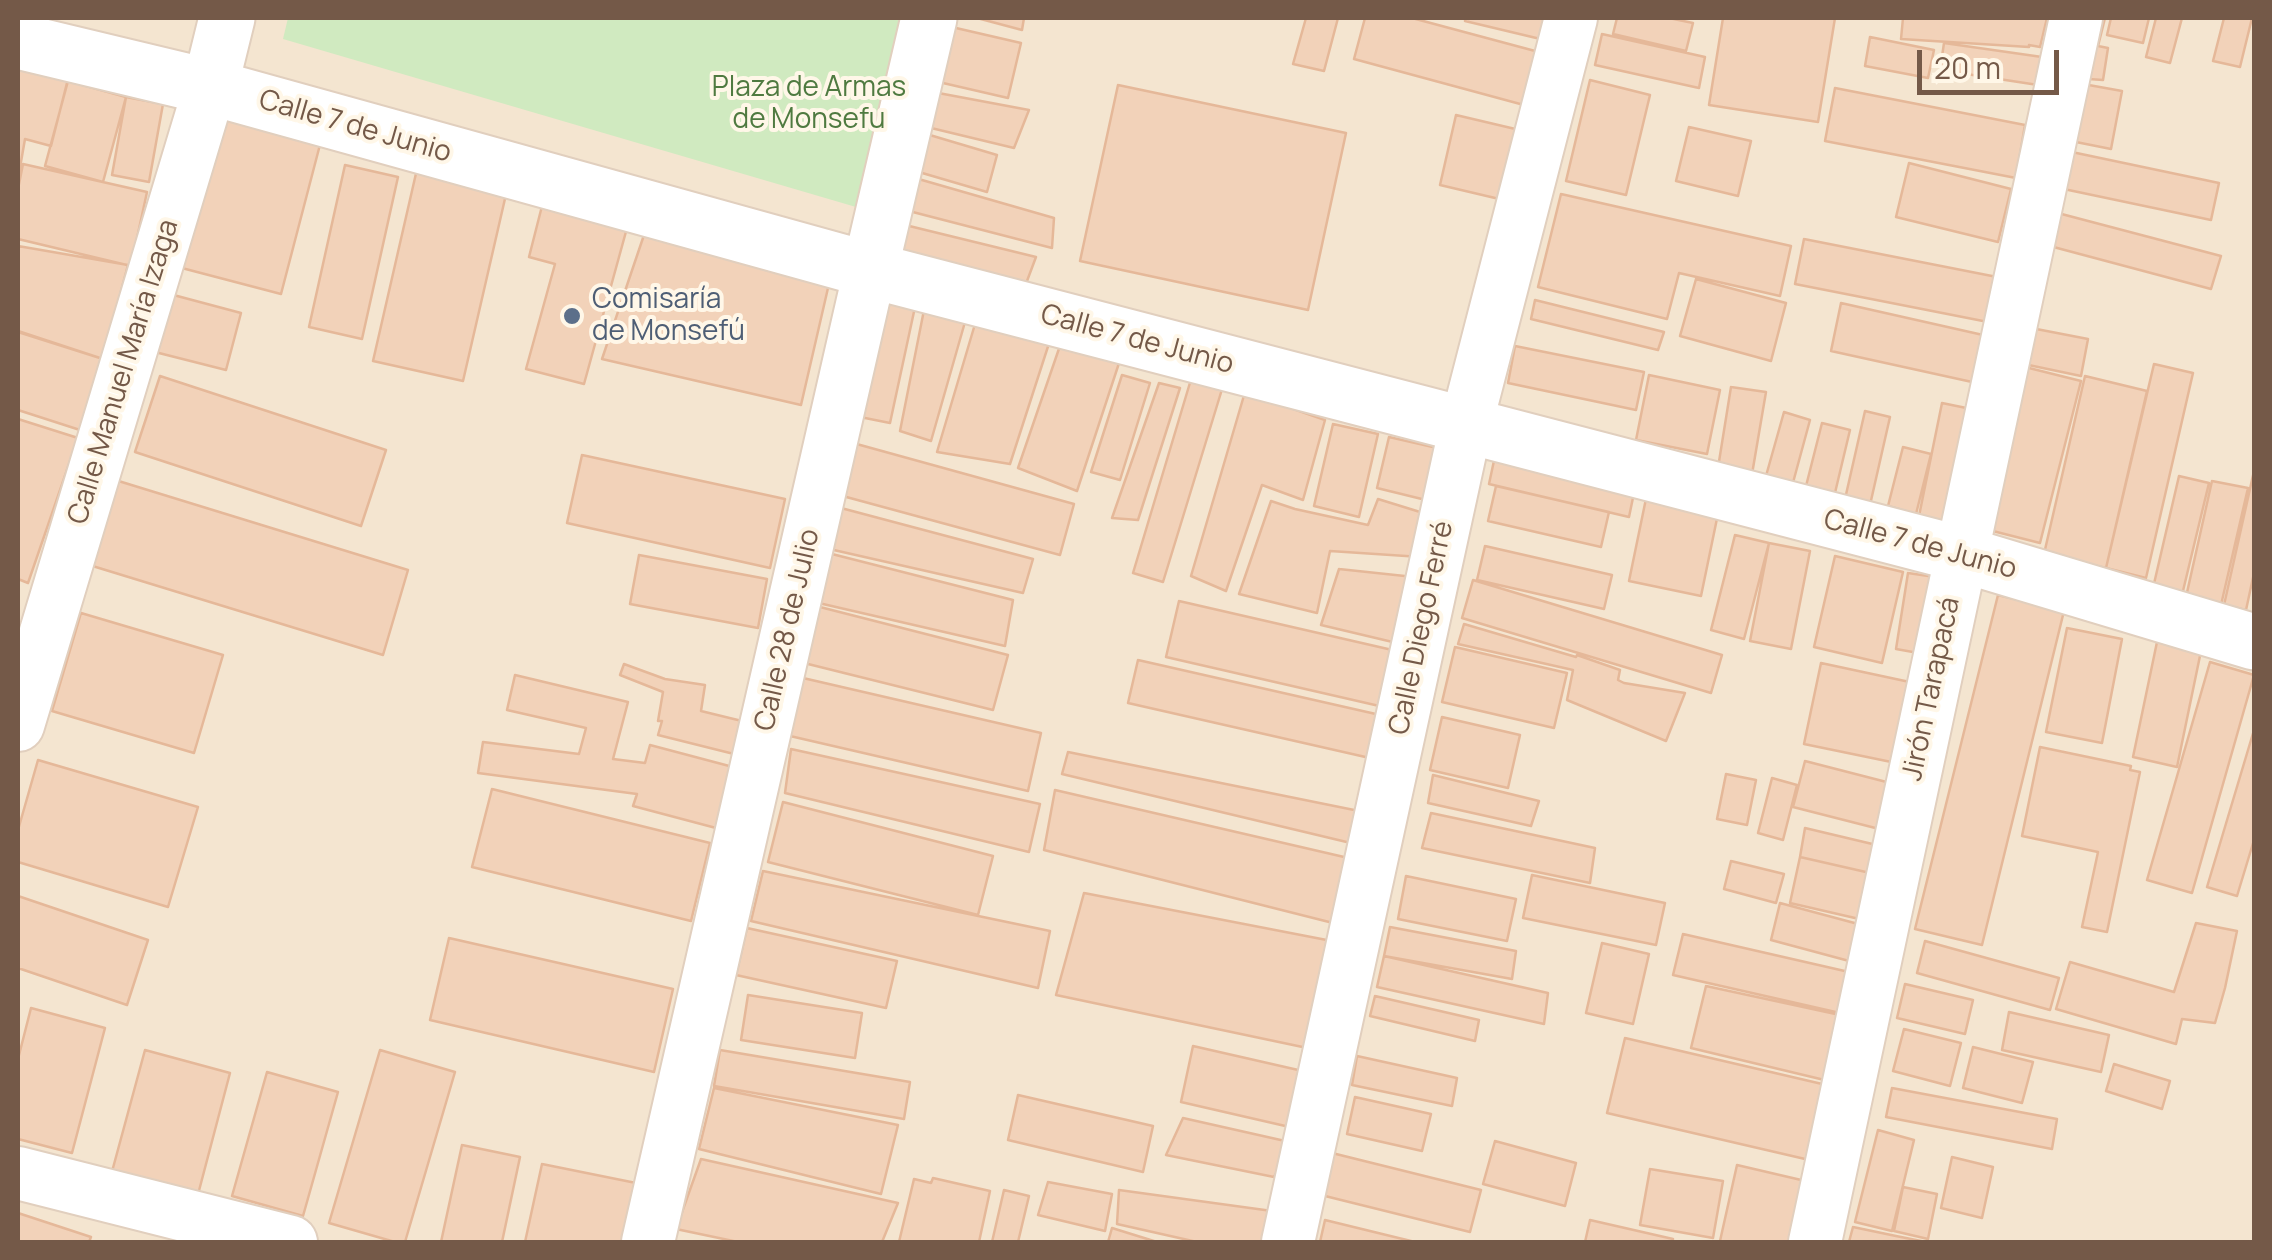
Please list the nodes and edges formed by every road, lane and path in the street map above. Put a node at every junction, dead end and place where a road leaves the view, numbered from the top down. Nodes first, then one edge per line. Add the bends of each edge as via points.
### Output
1 (228, 18) edge
2 (929, 18) edge
3 (1571, 18) edge
4 (2076, 18) edge
5 (18, 41) edge
6 (210, 87) junction
7 (870, 270) junction
8 (1466, 426) junction
9 (1961, 554) junction
10 (2254, 642) edge
11 (18, 725) edge
12 (18, 1173) edge
13 (291, 1242) edge
14 (648, 1242) edge
15 (1288, 1242) edge
16 (1814, 1242) edge

1 - 6 street, Calle Manuel María Izaga
2 - 7 street, Calle 28 de Julio
3 - 8 street, Calle Diego Ferré
4 - 9 street, Jirón Tarapacá
5 - 6 street, Calle 7 de Junio
6 - 7 street, Calle 7 de Junio
6 - 11 street, Calle Manuel María Izaga
7 - 8 street, Calle 7 de Junio
7 - 14 street, Calle 28 de Julio
8 - 9 street, Calle 7 de Junio
8 - 15 street, Calle Diego Ferré
9 - 10 street, Calle 7 de Junio
9 - 16 street, Jirón Tarapacá
12 - 13 street

